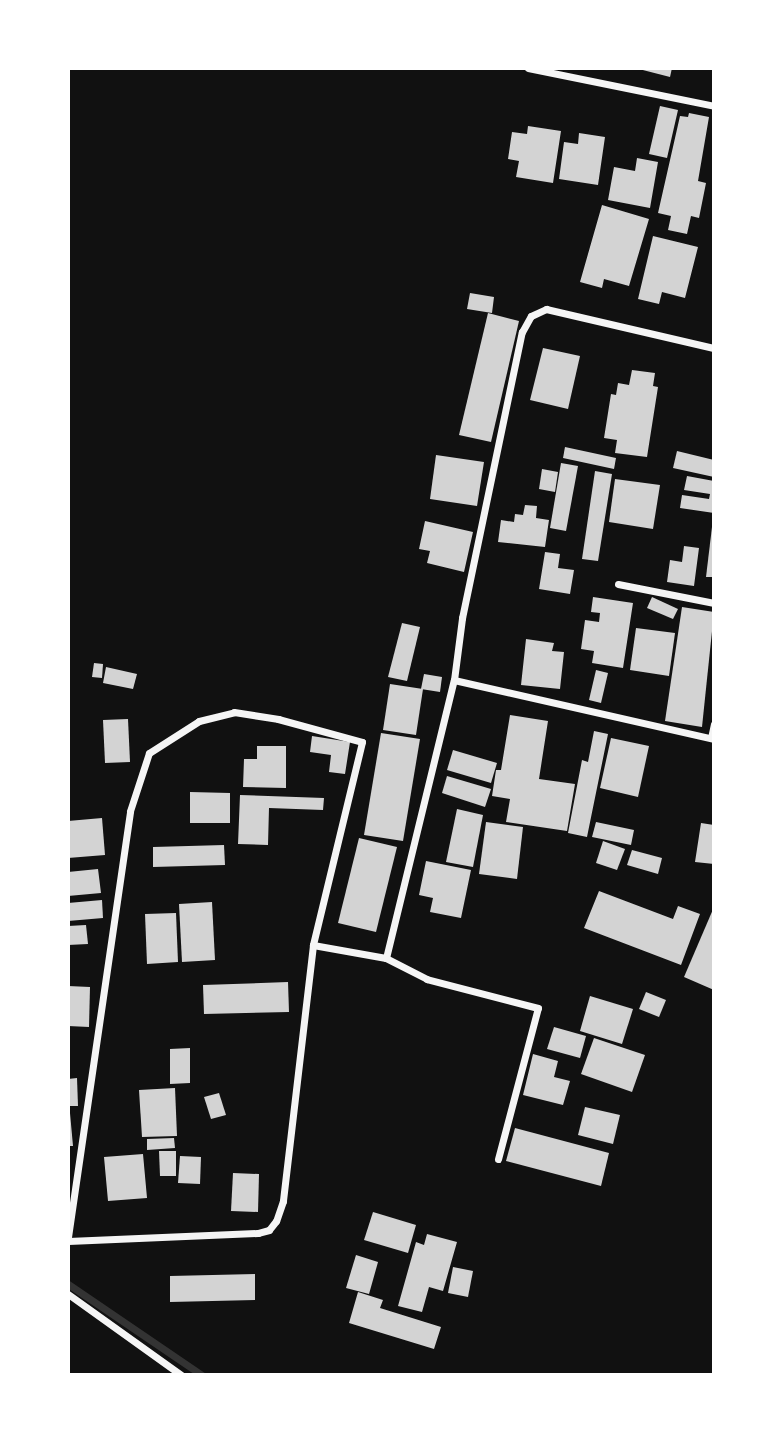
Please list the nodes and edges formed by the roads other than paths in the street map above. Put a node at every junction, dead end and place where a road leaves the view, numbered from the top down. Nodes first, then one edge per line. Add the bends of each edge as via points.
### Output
1 (528, 68) edge
2 (714, 107) edge
3 (714, 348) edge
4 (618, 584) dead end
5 (714, 603) edge
6 (454, 680) junction
7 (714, 724) edge
8 (712, 739) edge
9 (313, 945) junction
10 (386, 958) junction
11 (498, 1159) dead end
12 (68, 1239) edge
13 (68, 1294) edge
14 (181, 1375) edge

1 - 2 street
3 - 6 street via 546,309 531,316 519,346 462,618
4 - 5 street
6 - 8 street
6 - 10 street
7 - 8 street
9 - 10 street
9 - 12 street via 283,1201 269,1230
9 - 12 street via 362,742 234,712 199,721 149,752 130,811
10 - 11 street via 427,979 537,1008
13 - 14 street

